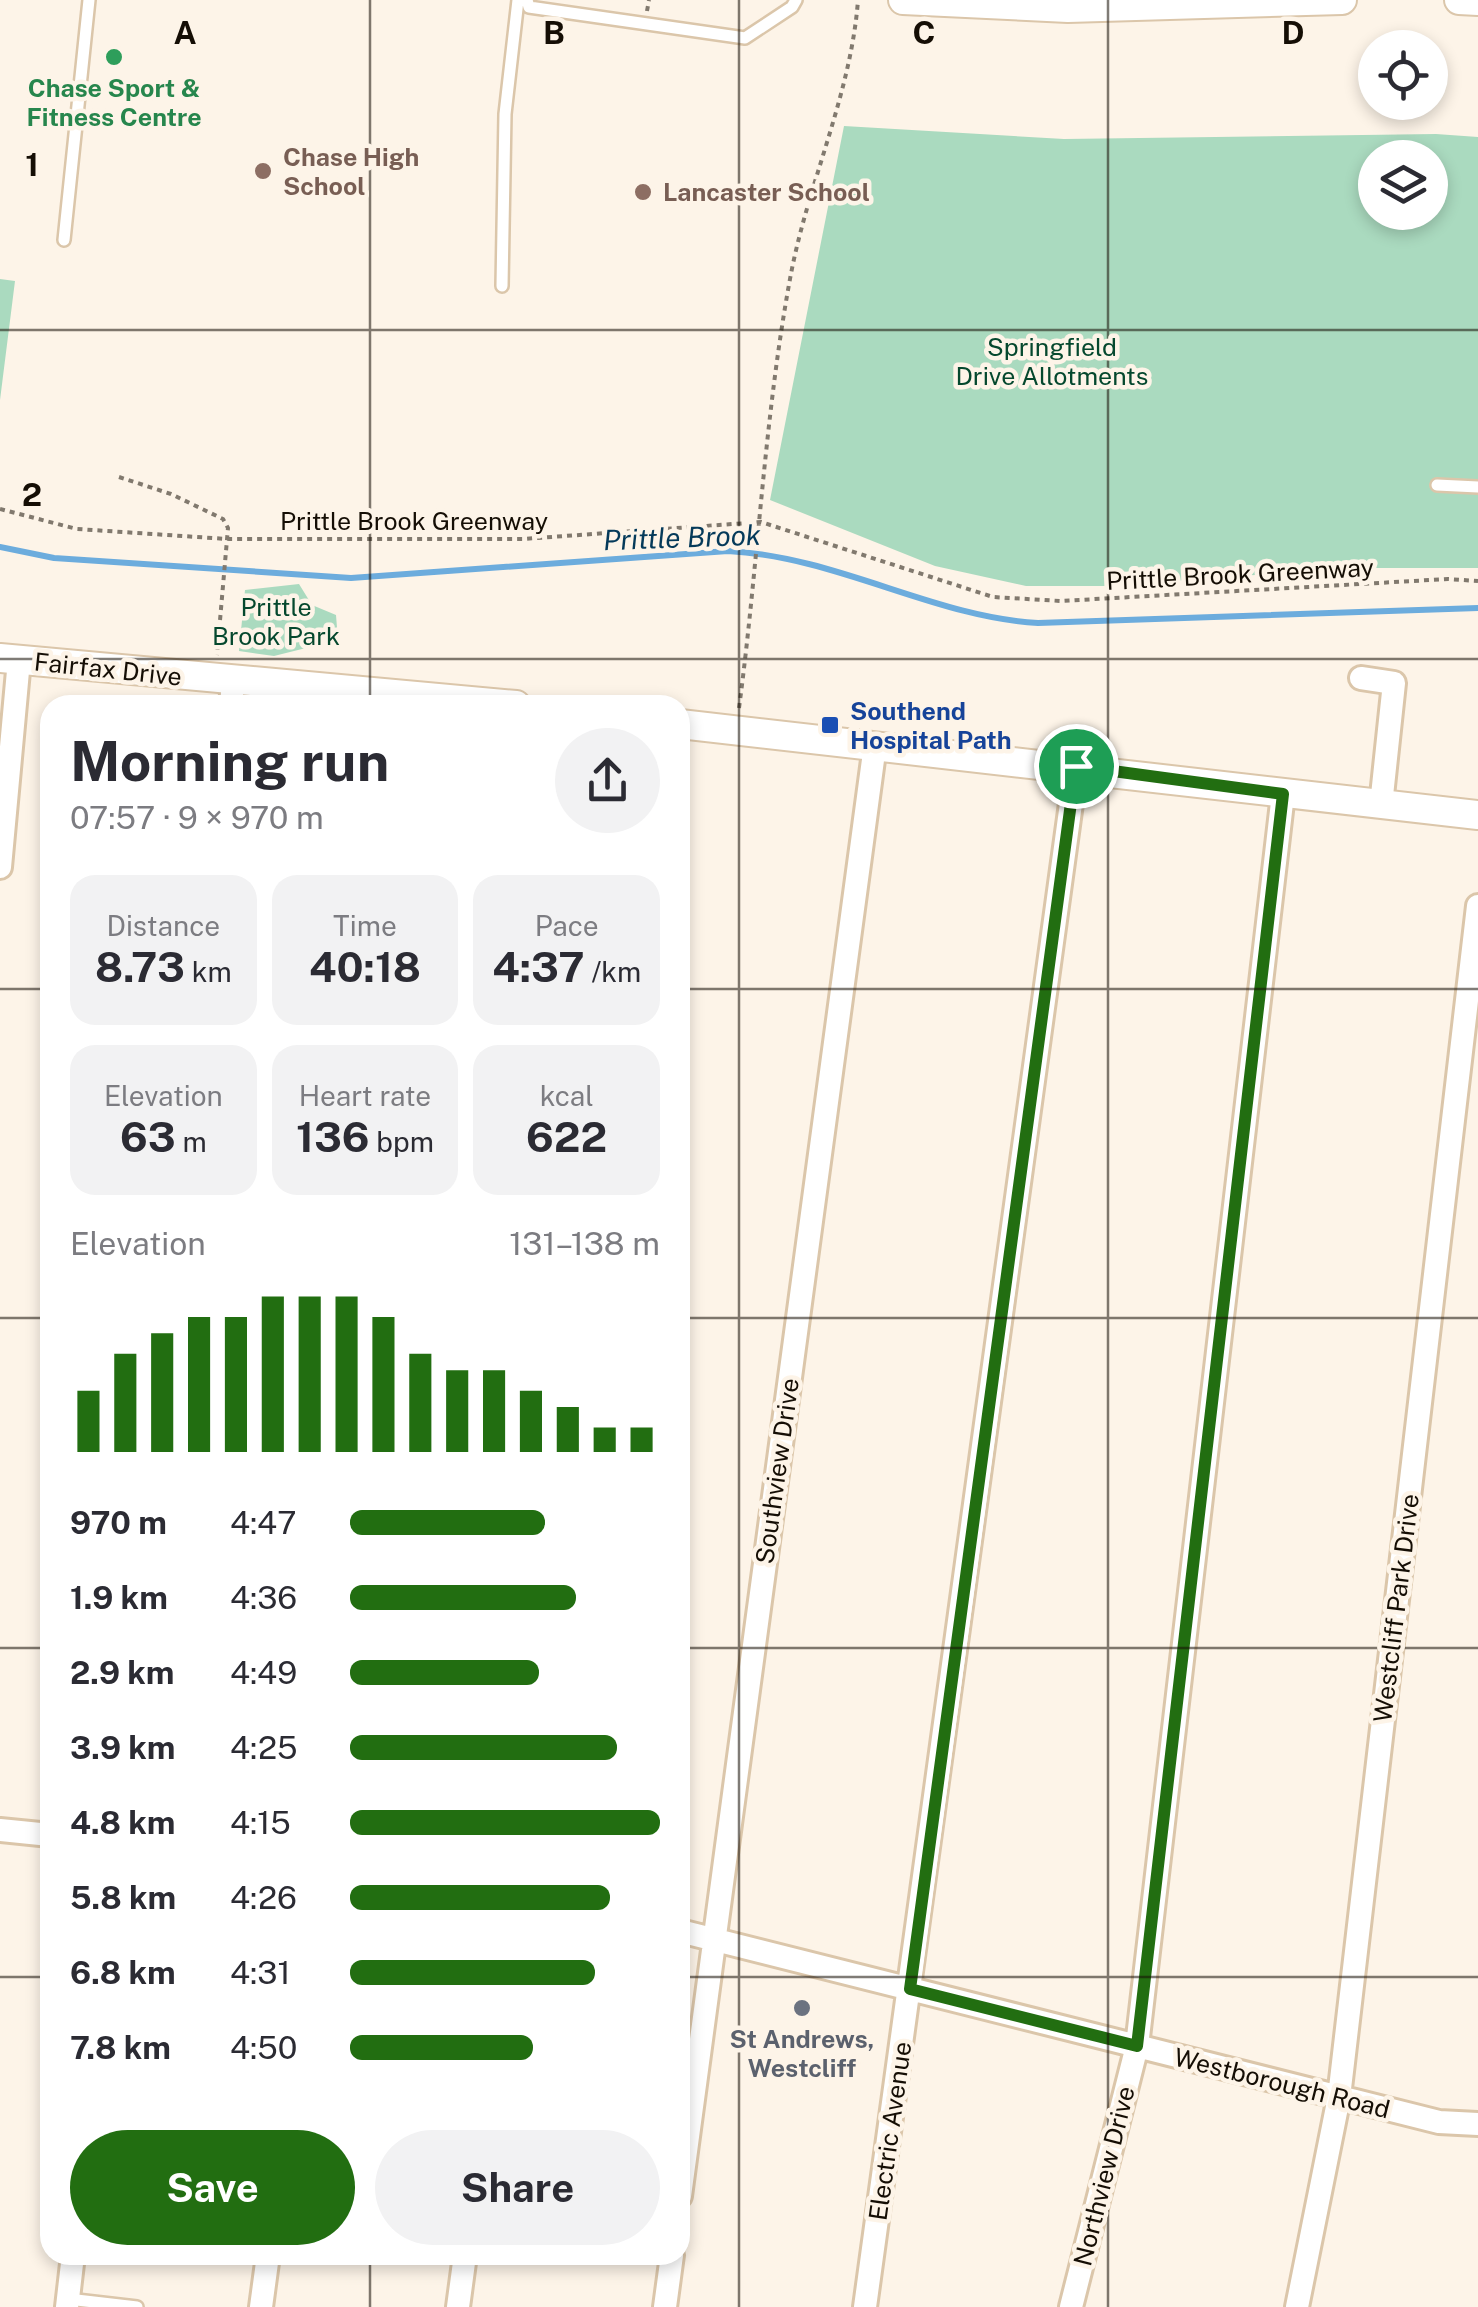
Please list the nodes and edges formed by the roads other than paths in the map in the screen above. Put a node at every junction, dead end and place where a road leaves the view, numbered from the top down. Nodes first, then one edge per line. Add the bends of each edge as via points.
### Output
1 (89, 0) edge
2 (518, 0) edge
3 (527, 0) edge
4 (796, 0) edge
5 (903, 0) edge
6 (1295, 0) edge
7 (1342, 0) edge
8 (1460, 0) edge
9 (1478, 1) edge
10 (64, 240) dead end
11 (502, 286) dead end
12 (1436, 485) dead end
13 (1478, 486) edge
14 (10, 659) edge
15 (1361, 678) dead end
16 (227, 682) edge
17 (380, 695) edge
18 (690, 725) edge
19 (875, 745) junction
20 (1076, 766) junction
21 (1283, 794) junction
22 (1381, 805) junction
23 (1478, 816) edge
24 (0, 867) edge
25 (1478, 906) edge
26 (0, 1830) edge
27 (40, 1834) edge
28 (690, 1934) edge
29 (714, 1940) junction
30 (910, 1989) junction
31 (1137, 2046) junction
32 (1339, 2097) junction
33 (690, 2121) edge
34 (1478, 2124) edge
35 (71, 2265) edge
36 (267, 2265) edge
37 (464, 2265) edge
38 (671, 2265) edge
39 (68, 2303) edge
40 (137, 2307) edge
41 (261, 2307) edge
42 (458, 2307) edge
43 (666, 2307) edge
44 (865, 2307) edge
45 (1072, 2307) edge
46 (1297, 2307) edge

1 - 10 lane
2 - 11 lane via 505,114
3 - 4 lane via 529,8 745,38
5 - 6 street via 1068,8
6 - 7 street
8 - 9 street
12 - 13 lane
14 - 16 street, Fairfax Drive
14 - 24 street
15 - 22 street via 1394,683
16 - 17 street, Fairfax Drive
18 - 19 street
19 - 20 street
19 - 29 street, Southview Drive
20 - 21 street
20 - 30 street, Electric Avenue
21 - 22 street
21 - 31 street, Northview Drive
22 - 23 street
25 - 32 street, Westcliff Park Drive
26 - 27 street
28 - 29 street, Westborough Road
29 - 30 street, Westborough Road
29 - 33 street, Southview Drive
30 - 31 street, Westborough Road
30 - 44 street, Electric Avenue
31 - 32 street, Westborough Road
31 - 45 street, Northview Drive
32 - 34 street, Westborough Road via 1439,2122
32 - 46 street, Westcliff Park Drive
35 - 39 street
36 - 41 street
37 - 42 street
38 - 43 street
39 - 40 lane

